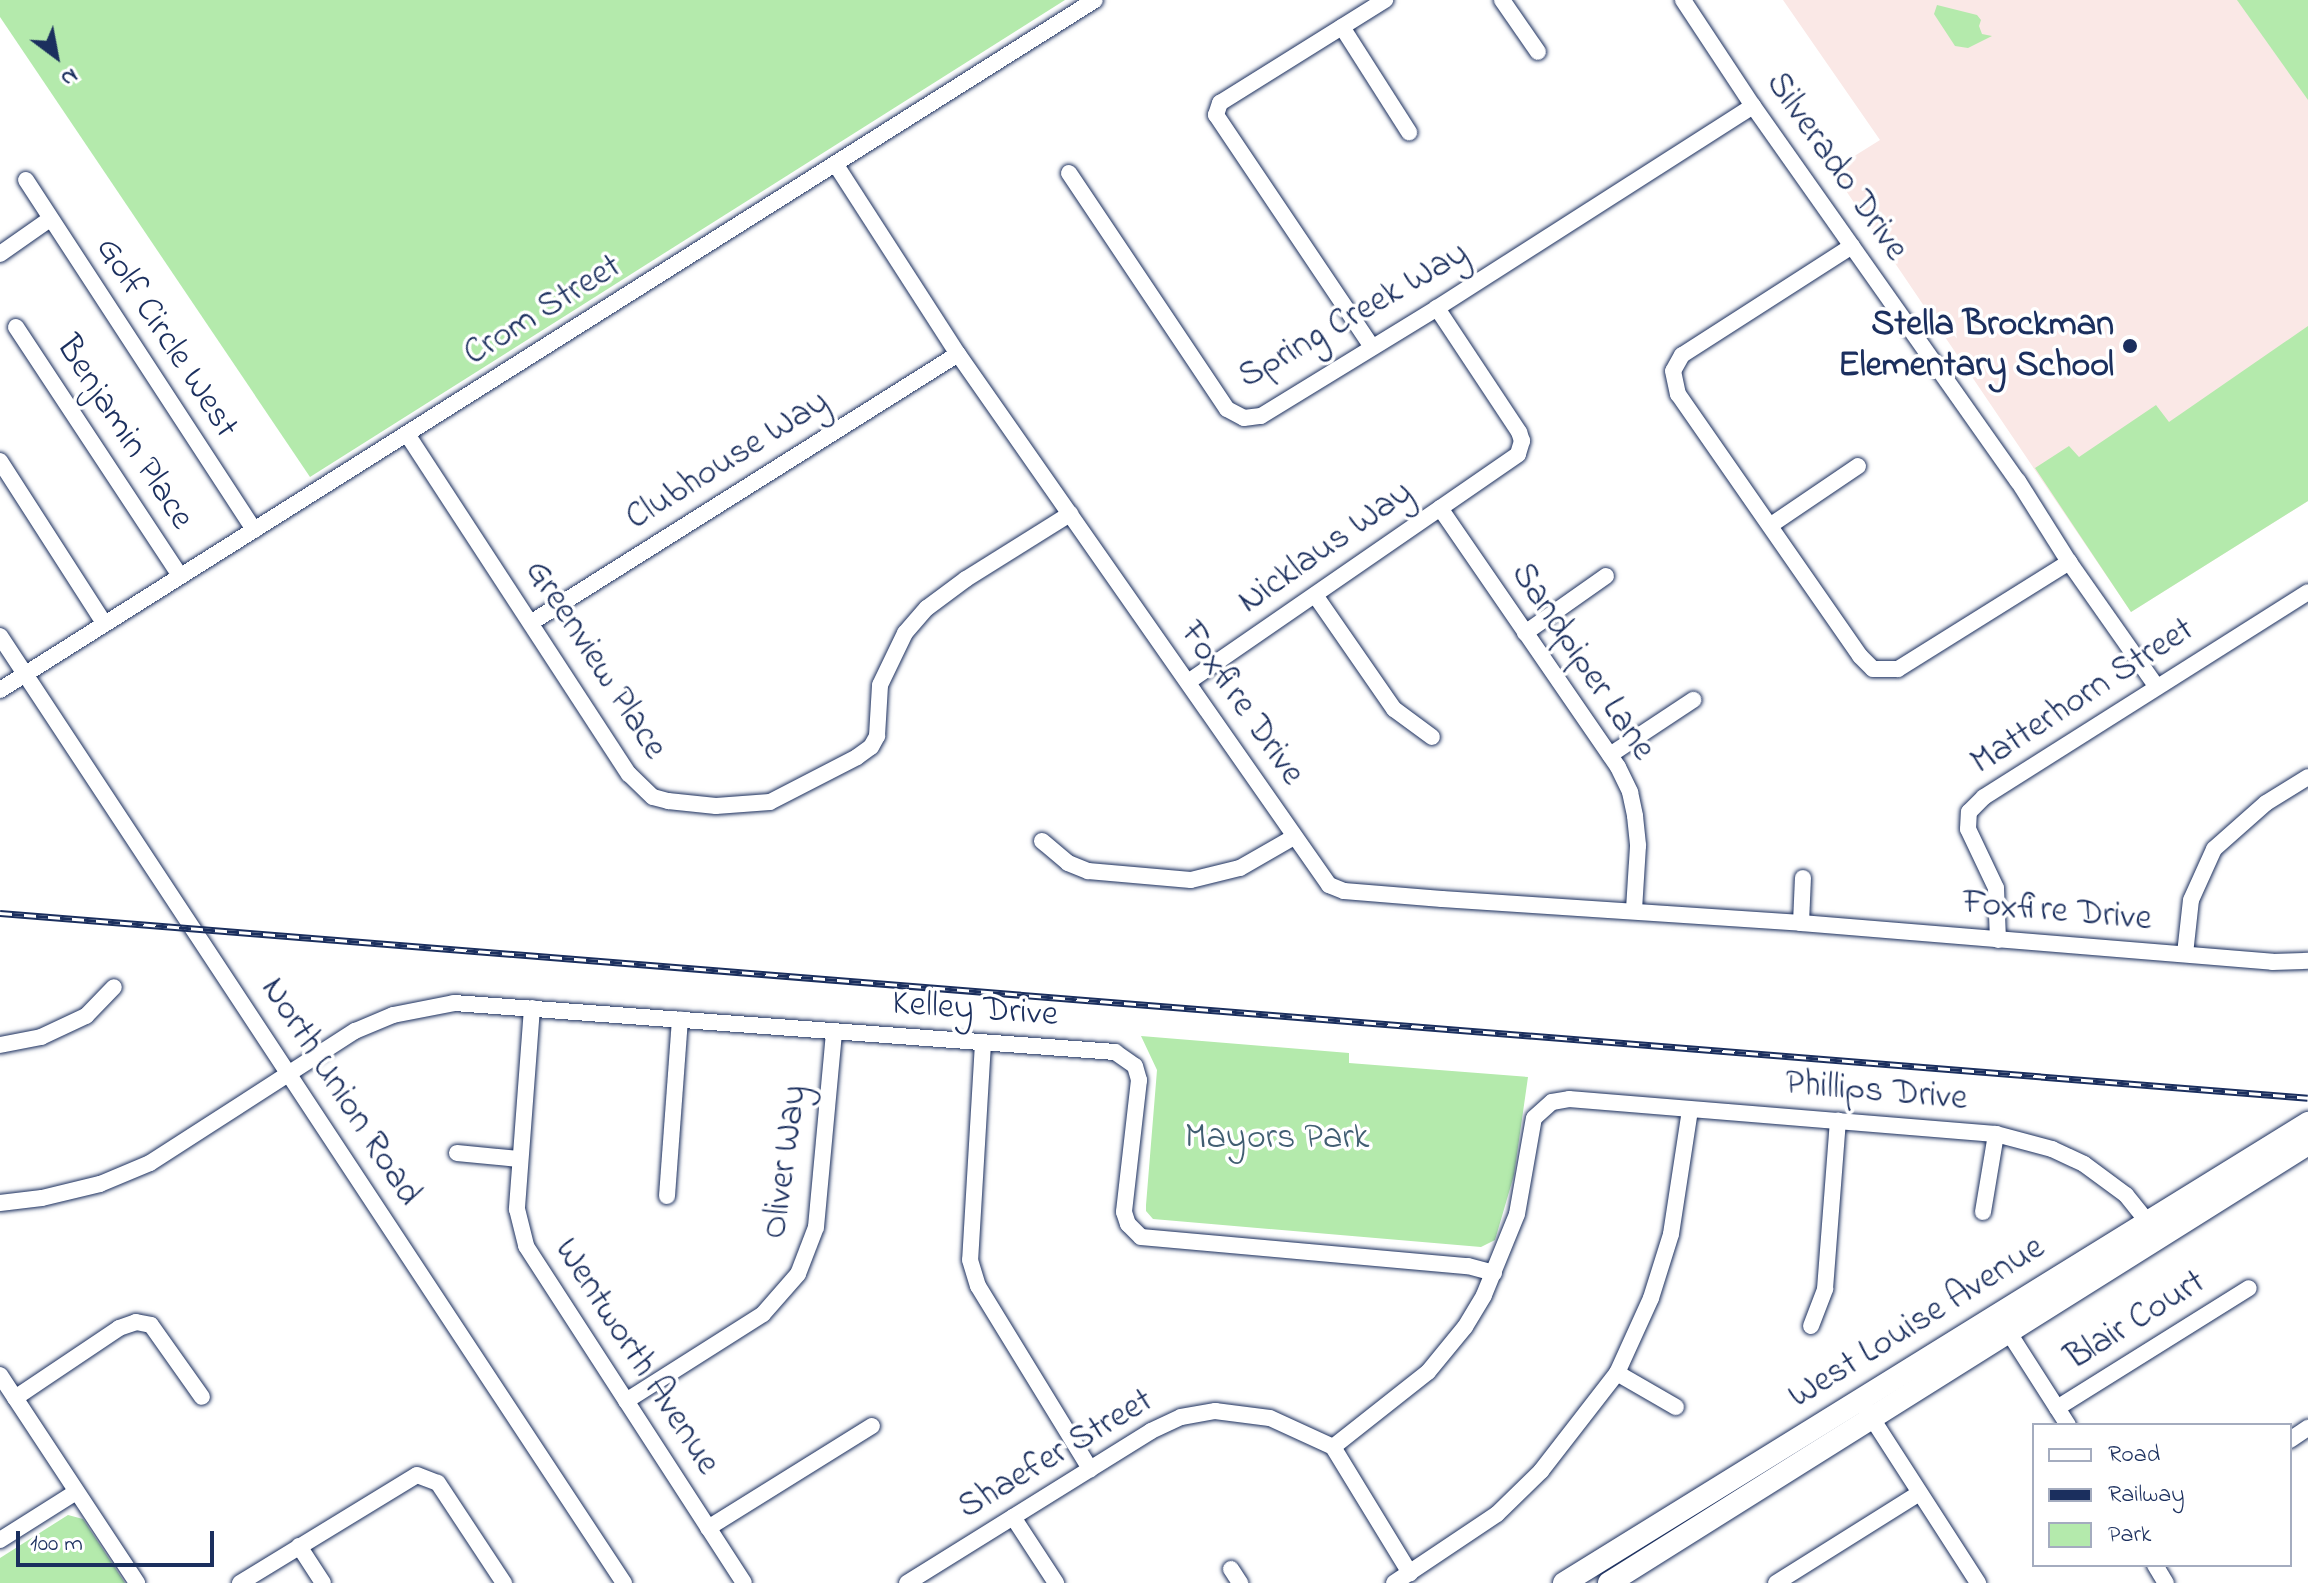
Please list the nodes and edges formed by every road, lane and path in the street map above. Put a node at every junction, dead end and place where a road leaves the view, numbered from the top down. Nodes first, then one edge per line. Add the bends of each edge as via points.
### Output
1 (1095, 0) edge
2 (1385, 0) edge
3 (1502, 0) edge
4 (1683, 0) edge
5 (1342, 27) junction
6 (1538, 52) dead end
7 (1753, 106) junction
8 (1409, 132) dead end
9 (836, 165) junction
10 (1069, 173) dead end
11 (26, 180) dead end
12 (50, 219) junction
13 (1852, 246) junction
14 (0, 254) edge
15 (1437, 308) junction
16 (16, 327) dead end
17 (1372, 347) junction
18 (958, 354) junction
19 (407, 434) junction
20 (0, 461) edge
21 (1858, 466) dead end
22 (1440, 508) junction
23 (1070, 514) junction
24 (1771, 525) junction
25 (254, 530) junction
26 (2069, 562) junction
27 (179, 574) junction
28 (1606, 576) dead end
29 (2308, 592) edge
30 (1315, 595) junction
31 (532, 622) junction
32 (104, 623) junction
33 (1525, 633) junction
34 (0, 636) edge
35 (25, 675) junction
36 (1188, 682) junction
37 (2156, 686) junction
38 (0, 690) edge
39 (1693, 700) dead end
40 (1432, 737) dead end
41 (1610, 755) junction
42 (2308, 777) edge
43 (1294, 837) junction
44 (1042, 841) dead end
45 (1803, 878) dead end
46 (1634, 910) junction
47 (1801, 923) junction
48 (1998, 940) junction
49 (2185, 954) junction
50 (2308, 961) edge
51 (114, 987) dead end
52 (532, 1008) junction
53 (680, 1019) junction
54 (834, 1034) junction
55 (983, 1043) junction
56 (0, 1045) edge
57 (289, 1073) junction
58 (1690, 1110) junction
59 (1838, 1121) junction
60 (2308, 1123) edge
61 (1996, 1134) junction
62 (2308, 1144) edge
63 (457, 1153) dead end
64 (519, 1159) junction
65 (667, 1196) dead end
66 (0, 1203) edge
67 (1983, 1212) dead end
68 (2153, 1229) junction
69 (1494, 1273) junction
70 (2249, 1288) dead end
71 (1997, 1313) junction
72 (1811, 1326) dead end
73 (2009, 1333) junction
74 (1617, 1373) junction
75 (0, 1375) edge
76 (202, 1397) dead end
77 (15, 1398) junction
78 (1859, 1399) junction
79 (626, 1401) junction
80 (1676, 1407) dead end
81 (2057, 1408) junction
82 (1872, 1419) junction
83 (2067, 1423) edge
84 (872, 1426) dead end
85 (1333, 1447) junction
86 (1090, 1469) junction
87 (76, 1492) junction
88 (1918, 1494) junction
89 (1013, 1517) junction
90 (708, 1528) junction
91 (0, 1540) edge
92 (299, 1546) junction
93 (1410, 1573) junction
94 (137, 1583) edge
95 (240, 1583) edge
96 (323, 1583) edge
97 (504, 1583) edge
98 (624, 1583) edge
99 (744, 1583) edge
100 (907, 1583) edge
101 (1056, 1583) edge
102 (1394, 1583) edge
103 (1564, 1583) edge
104 (1609, 1583) edge
105 (1776, 1583) edge
106 (1978, 1583) edge

1 - 9 street, Crom Street
2 - 5 street
3 - 6 street
4 - 7 street, Silverado Drive
5 - 8 street
5 - 17 street via 1217,108 1219,122
7 - 13 street, Silverado Drive
7 - 15 street, Spring Creek Way
9 - 18 street, Foxfire Drive
9 - 19 street, Crom Street
10 - 17 street, Spring Creek Way via 1227,409 1244,418 1261,416
11 - 12 street, Golf Circle West
12 - 14 street
12 - 25 street, Golf Circle West
13 - 24 street via 1682,355 1673,371 1678,394
13 - 26 street, Silverado Drive
15 - 17 street, Spring Creek Way
15 - 22 street, Nicklaus Way via 1522,441 1518,454
16 - 27 street, Benjamin Place
18 - 23 street, Foxfire Drive
18 - 31 street, Clubhouse Way
19 - 25 street, Crom Street
19 - 31 street, Greenview Place
20 - 32 street
21 - 24 street
22 - 30 street, Nicklaus Way
22 - 33 street, Sandpiper Lane
23 - 31 street, Greenview Place via 966,579 927,608 905,633 886,667 871,747 793,793 747,806 653,797 629,774
23 - 36 street, Foxfire Drive
24 - 26 street via 1873,669 1898,669
25 - 27 street, Crom Street
26 - 37 street, Silverado Drive
27 - 32 street, Crom Street
28 - 33 street
29 - 37 street, Matterhorn Street
30 - 36 street, Nicklaus Way
30 - 40 street via 1394,709
32 - 35 street, Crom Street
33 - 41 street, Sandpiper Lane
34 - 35 street, North Union Road
35 - 38 street, Crom Street
35 - 57 street, North Union Road
36 - 43 street, Foxfire Drive
37 - 48 street, Matterhorn Street via 1984,797 1969,812 1968,829 1996,888
39 - 41 street
41 - 46 street, Sandpiper Lane via 1630,792 1635,816
42 - 49 street via 2266,803 2214,849 2191,900
43 - 44 street via 1240,868 1191,880 1088,871 1068,863
43 - 46 street, Foxfire Drive via 1321,878 1344,891
45 - 47 street
46 - 47 street, Foxfire Drive
47 - 48 street, Foxfire Drive
48 - 49 street, Foxfire Drive
49 - 50 street, Foxfire Drive
51 - 56 street via 86,1016 41,1037
52 - 53 street, Kelley Drive
52 - 57 street, Kelley Drive via 454,1003 393,1015 355,1031
52 - 64 street, Wentworth Avenue
53 - 54 street, Kelley Drive
53 - 65 street
54 - 55 street, Kelley Drive
54 - 79 street, Oliver Way via 816,1227 798,1274 763,1314
55 - 69 street, Kelley Drive via 1115,1052 1135,1066 1139,1080 1124,1212 1141,1237 1468,1266
55 - 86 street via 970,1260 978,1286
57 - 66 street, Kelley Drive via 150,1163 100,1184
57 - 98 street, North Union Road
58 - 59 street, Phillips Drive
58 - 69 street, Phillips Drive via 1552,1102 1534,1118 1517,1214
58 - 74 street via 1671,1234 1651,1298
59 - 61 street, Phillips Drive
59 - 72 street via 1825,1289
60 - 68 main road, West Louise Avenue
61 - 67 street
61 - 68 street, Phillips Drive via 2084,1164 2126,1195
62 - 68 main road, West Louise Avenue
63 - 64 street
64 - 79 street, Wentworth Avenue via 517,1209 526,1246
68 - 71 main road, West Louise Avenue
68 - 73 main road, West Louise Avenue
69 - 85 street via 1465,1327 1428,1372
70 - 81 street, Blair Court
71 - 73 street
71 - 78 main road, West Louise Avenue
73 - 81 street
73 - 82 main road, West Louise Avenue
74 - 80 street
74 - 93 street via 1574,1432 1519,1493 1462,1541
75 - 77 street
76 - 77 street via 151,1325 136,1322
77 - 87 street
78 - 82 street
78 - 103 main road, West Louise Avenue
79 - 90 street, Wentworth Avenue
81 - 83 street
82 - 88 street
82 - 104 main road, West Louise Avenue
84 - 90 street
85 - 86 street, Shaefer Street via 1270,1418 1215,1411 1181,1417
85 - 93 street
86 - 89 street, Shaefer Street
87 - 91 street
87 - 94 street
88 - 105 street
88 - 106 street
89 - 100 street, Shaefer Street
89 - 101 street
90 - 99 street, Wentworth Avenue
92 - 95 street
92 - 96 street
92 - 97 street via 405,1479 426,1476 438,1483
93 - 102 street

